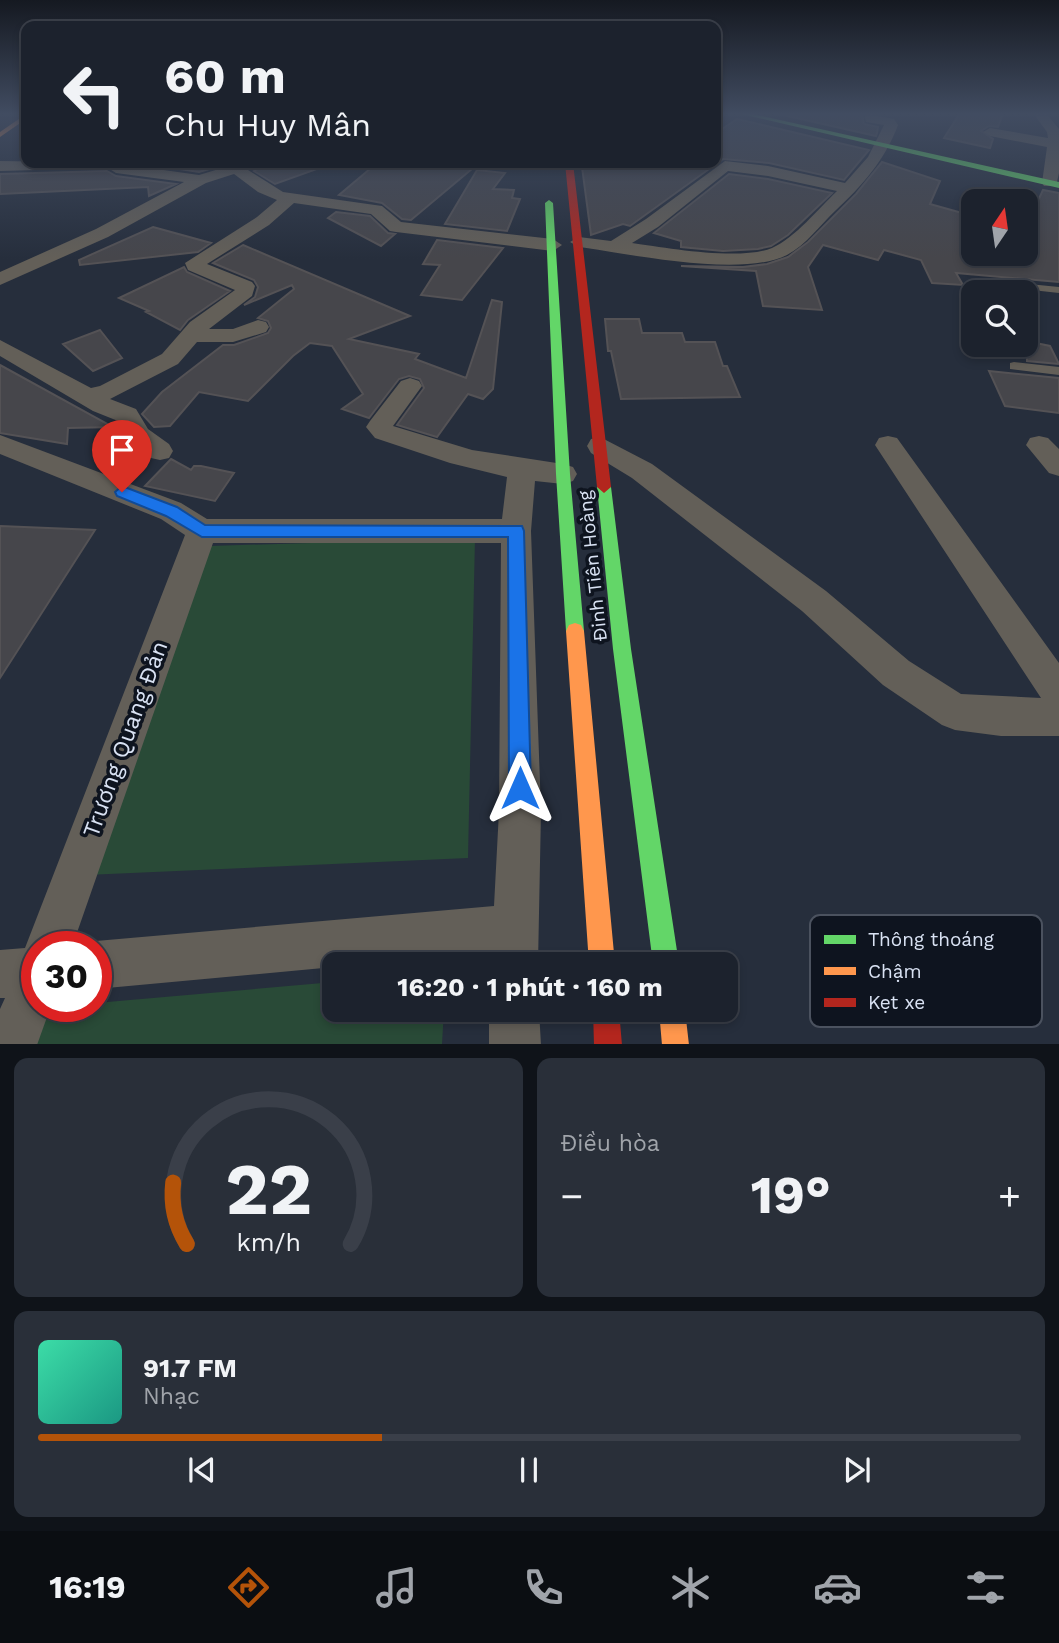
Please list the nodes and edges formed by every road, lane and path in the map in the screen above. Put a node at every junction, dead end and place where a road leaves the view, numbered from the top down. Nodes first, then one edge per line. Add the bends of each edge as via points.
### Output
1 (873, 162) edge
2 (954, 162) edge
3 (1055, 162) edge
4 (721, 163) edge
5 (0, 166) edge
6 (21, 166) edge
7 (116, 168) edge
8 (239, 168) edge
9 (248, 168) edge
10 (570, 168) edge
11 (714, 168) edge
12 (200, 180) junction
13 (1054, 184) edge
14 (849, 189) junction
15 (548, 190) dead end
16 (290, 198) junction
17 (579, 242) junction
18 (553, 245) junction
19 (617, 245) junction
20 (0, 279) edge
21 (1038, 288) edge
22 (1059, 290) edge
23 (258, 327) dead end
24 (191, 335) junction
25 (0, 347) edge
26 (1014, 366) dead end
27 (1059, 371) edge
28 (410, 386) dead end
29 (90, 397) junction
30 (0, 444) edge
31 (888, 445) dead end
32 (1040, 445) dead end
33 (600, 446) junction
34 (160, 451) dead end
35 (1059, 466) edge
36 (522, 471) junction
37 (563, 474) junction
38 (202, 531) junction
39 (516, 531) junction
40 (1059, 694) edge
41 (1059, 717) edge
42 (54, 931) edge
43 (514, 946) edge
44 (601, 952) edge
45 (664, 952) edge
46 (112, 964) edge
47 (21, 972) edge
48 (0, 974) edge
49 (21, 1019) edge
50 (514, 1022) edge
51 (607, 1022) edge
52 (673, 1022) edge
53 (11, 1044) edge
54 (515, 1044) edge
55 (608, 1044) edge
56 (676, 1044) edge

1 - 14 street
2 - 13 main road
3 - 13 street
4 - 14 street
5 - 6 street
7 - 12 street
8 - 12 street
9 - 16 street via 264,189
10 - 17 main road, Đinh Tiên Hoàng
11 - 19 street via 652,223
12 - 20 street via 102,233
14 - 19 street via 779,252 727,258
15 - 18 main road, Đinh Tiên Hoàng
16 - 18 street via 376,210 396,227
16 - 24 street via 263,221 195,263 246,289
17 - 19 street
17 - 33 main road, Đinh Tiên Hoàng
18 - 37 main road, Đinh Tiên Hoàng
21 - 22 lane
23 - 24 street via 237,336
24 - 29 street via 157,368
25 - 29 street
26 - 27 lane
28 - 36 street via 379,427 384,432
29 - 34 street via 127,415 139,435
30 - 38 street via 171,511
31 - 40 street
32 - 35 street
33 - 41 street via 642,471 814,601 896,673 955,712
33 - 45 main road, Đinh Tiên Hoàng via 622,649
36 - 37 street
36 - 39 street
37 - 44 main road, Đinh Tiên Hoàng
38 - 39 street
38 - 42 street, Trương Quang Đản
39 - 43 street via 520,798
43 - 46 street
47 - 48 street
49 - 53 street
50 - 54 street
51 - 55 main road
52 - 56 main road

